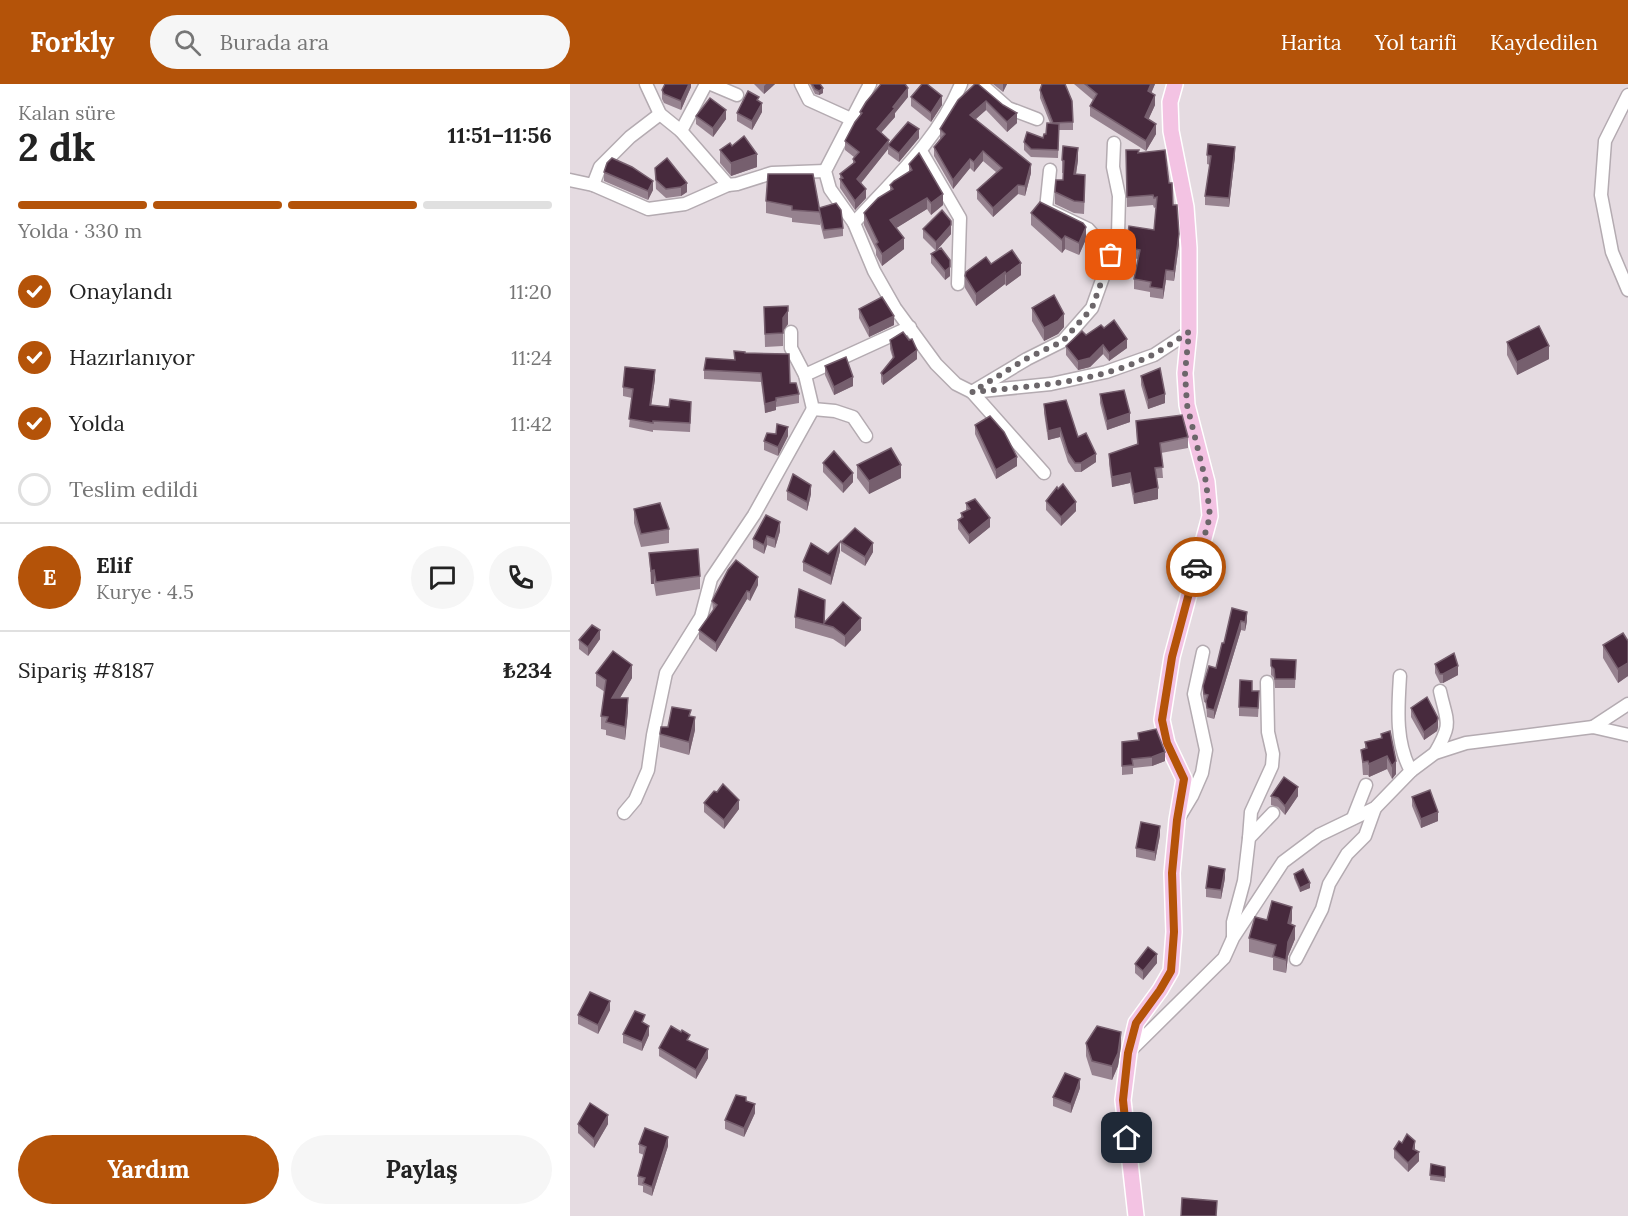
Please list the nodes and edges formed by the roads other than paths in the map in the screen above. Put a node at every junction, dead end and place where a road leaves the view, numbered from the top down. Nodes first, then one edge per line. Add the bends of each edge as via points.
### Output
1 (646, 84) edge
2 (708, 84) edge
3 (801, 84) edge
4 (870, 84) edge
5 (961, 84) edge
6 (981, 84) edge
7 (1175, 84) edge
8 (737, 95) dead end
9 (1628, 96) edge
10 (660, 114) junction
11 (851, 119) junction
12 (1038, 119) dead end
13 (681, 131) junction
14 (1114, 143) dead end
15 (921, 151) junction
16 (1050, 170) dead end
17 (825, 171) junction
18 (570, 180) edge
19 (593, 185) junction
20 (728, 185) junction
21 (854, 223) junction
22 (1111, 255) junction
23 (958, 284) dead end
24 (1628, 290) edge
25 (910, 327) junction
26 (791, 332) dead end
27 (1189, 332) junction
28 (805, 375) junction
29 (972, 392) junction
30 (813, 409) junction
31 (866, 436) dead end
32 (1044, 473) dead end
33 (1203, 652) dead end
34 (1400, 676) dead end
35 (1267, 682) dead end
36 (1440, 691) dead end
37 (1628, 704) edge
38 (1593, 728) junction
39 (1628, 735) edge
40 (1435, 753) junction
41 (1411, 771) junction
42 (1366, 785) dead end
43 (1375, 808) junction
44 (624, 813) dead end
45 (1273, 813) dead end
46 (1353, 818) junction
47 (1177, 820) junction
48 (1249, 838) junction
49 (1233, 938) junction
50 (1296, 959) dead end
51 (1128, 1053) junction
52 (1136, 1216) edge

1 - 10 street
2 - 8 street
2 - 13 street
3 - 11 street via 810,100
4 - 11 street
5 - 15 street
6 - 12 street via 1008,108
7 - 27 main road via 1170,102 1171,131 1186,207
9 - 24 street via 1605,141 1601,195 1612,252
10 - 13 street
10 - 19 street via 600,167
11 - 17 street
13 - 20 street
14 - 22 street via 1118,235
15 - 21 street
15 - 23 street via 960,218
16 - 22 street via 1046,209 1088,229
17 - 20 street via 772,173
17 - 21 street via 830,189
18 - 19 street
19 - 20 street via 648,208 685,204
21 - 25 street via 874,271
22 - 29 street via 1092,308 1063,341
25 - 28 street
25 - 29 street via 936,364 956,384
26 - 28 street via 791,348
27 - 29 street via 1154,355 1106,372 1051,384
27 - 47 main road via 1187,405 1210,516 1172,657 1162,720 1167,743 1184,779
28 - 30 street
29 - 32 street
30 - 31 street via 853,417
30 - 44 street via 754,515 711,579 701,616 666,673 648,770 635,800
33 - 47 street via 1194,694 1206,750 1202,773
34 - 41 street via 1400,741
35 - 48 street via 1272,766 1251,812
36 - 40 street via 1448,724
37 - 38 street
38 - 39 street
38 - 40 street via 1466,742
40 - 41 street
41 - 43 street
42 - 46 street
43 - 46 street
43 - 50 street via 1365,836 1347,854 1329,884 1322,909
45 - 48 street
46 - 49 street via 1319,835 1283,861
47 - 51 main road via 1171,971 1136,1023
48 - 49 street
49 - 51 street via 1224,958
51 - 52 main road via 1123,1100

